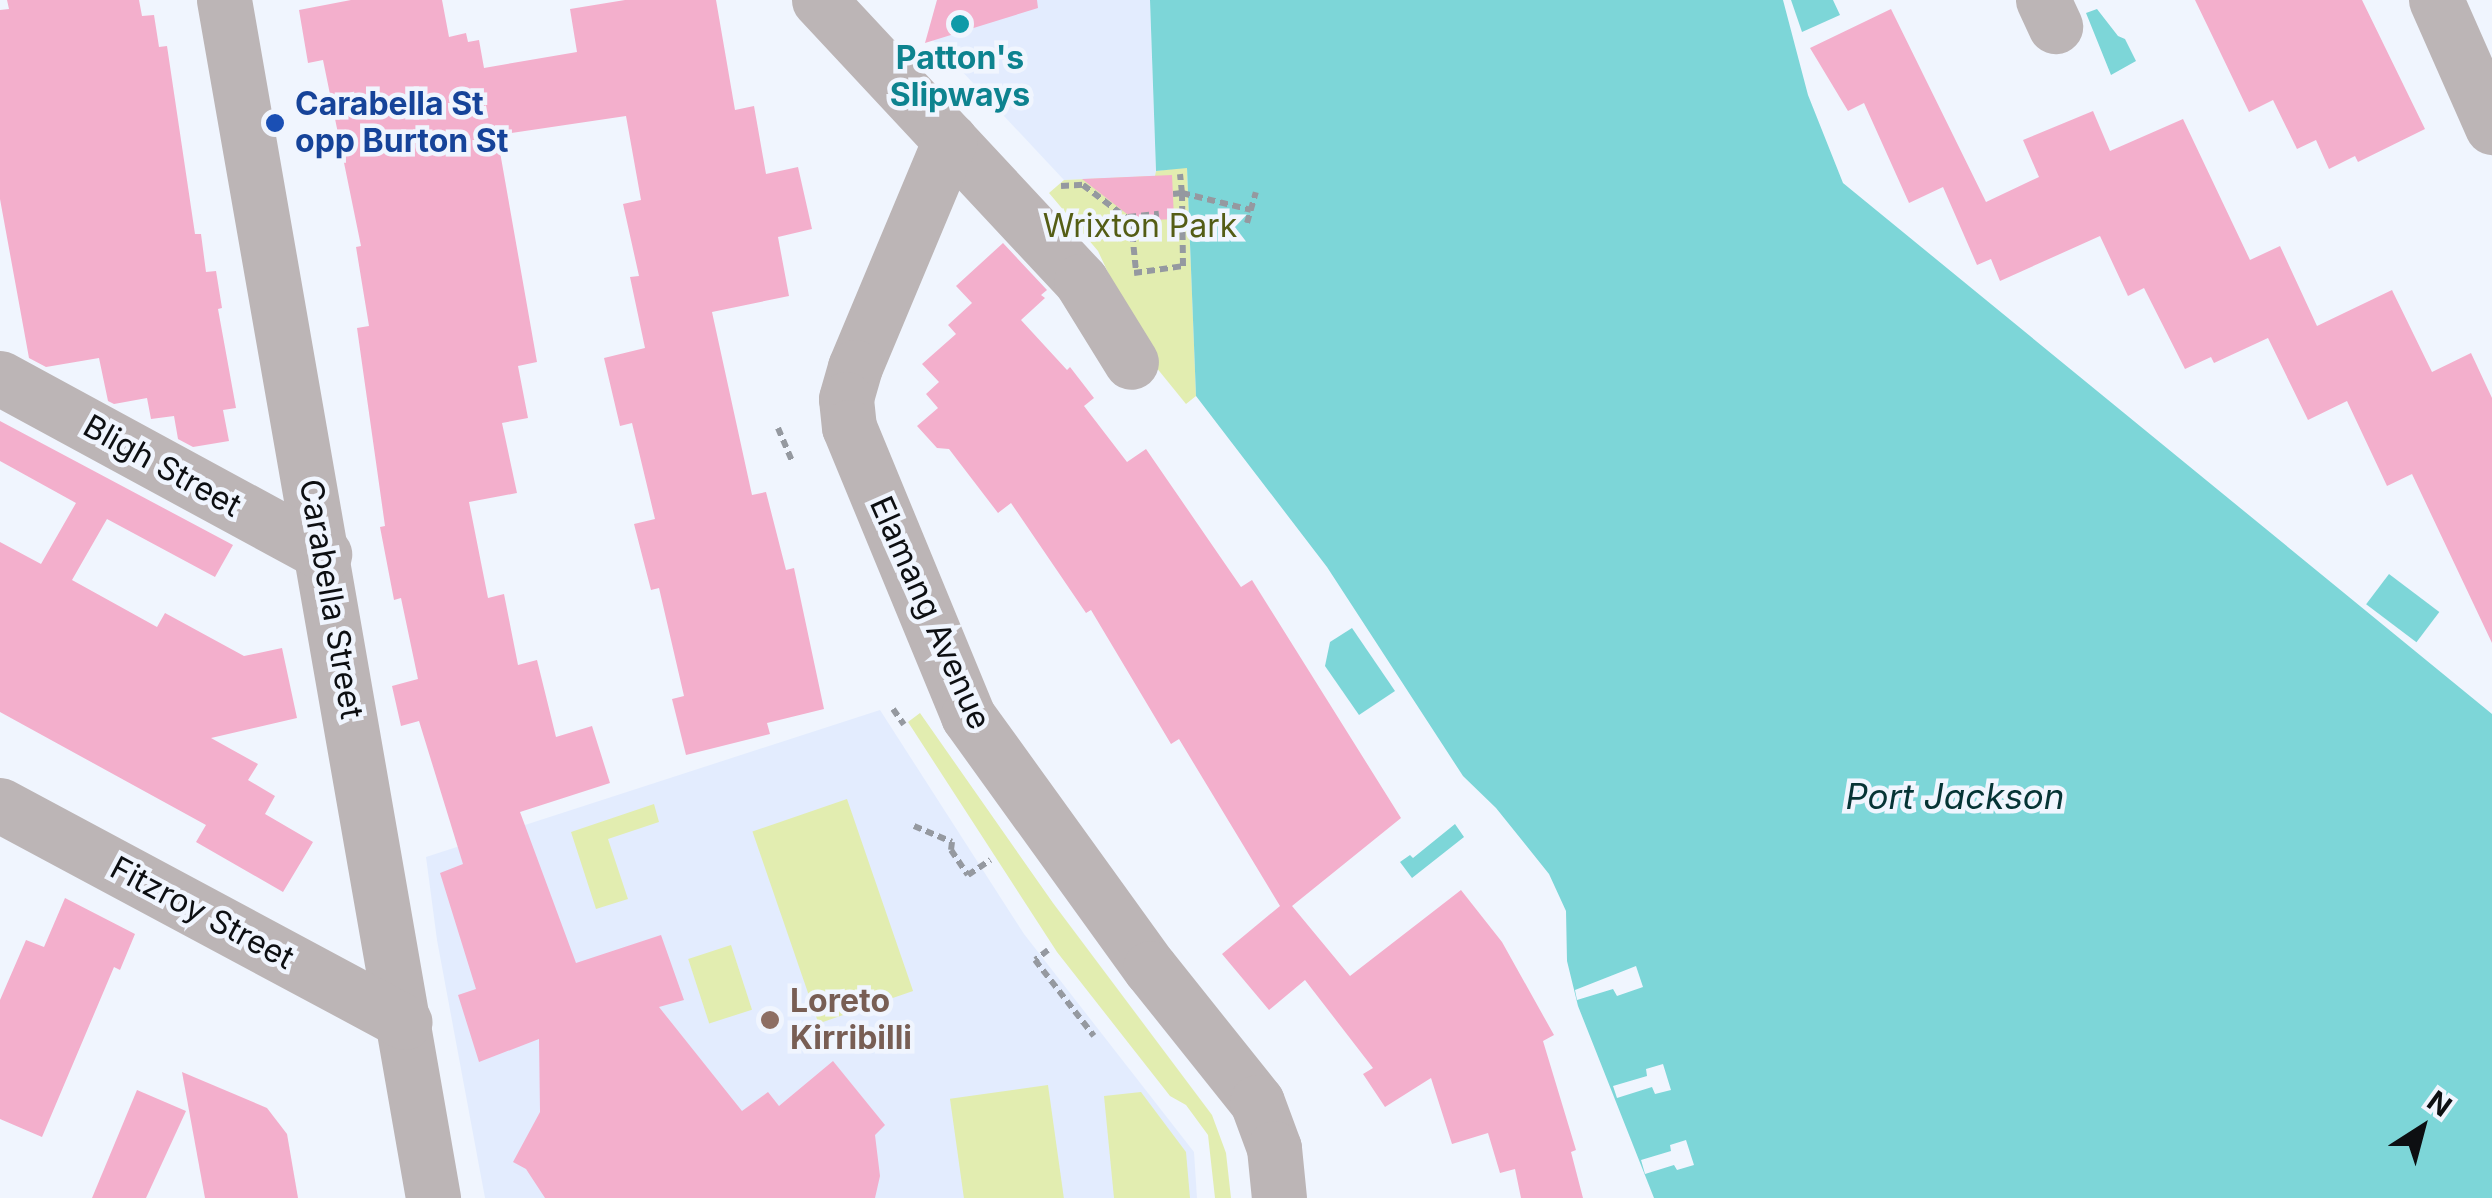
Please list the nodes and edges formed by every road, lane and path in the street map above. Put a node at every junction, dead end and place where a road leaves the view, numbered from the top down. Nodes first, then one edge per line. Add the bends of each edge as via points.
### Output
1 (224, 0) edge
2 (819, 0) edge
3 (2436, 0) edge
4 (866, 22) edge
5 (2492, 128) edge
6 (950, 140) junction
7 (1180, 174) dead end
8 (1054, 186) dead end
9 (1256, 192) dead end
10 (1177, 194) junction
11 (1248, 209) junction
12 (1159, 214) dead end
13 (1127, 218) junction
14 (1247, 223) dead end
15 (1137, 272) junction
16 (1081, 281) junction
17 (1131, 362) dead end
18 (0, 378) edge
19 (778, 428) dead end
20 (792, 461) dead end
21 (324, 554) junction
22 (893, 710) dead end
23 (904, 726) dead end
24 (0, 805) edge
25 (914, 826) dead end
26 (990, 860) dead end
27 (1048, 950) dead end
28 (404, 1022) junction
29 (1094, 1036) dead end
30 (433, 1198) edge
31 (1279, 1198) edge

1 - 21 street, Carabella Street
2 - 4 street
3 - 5 street
4 - 6 street
6 - 16 street
6 - 31 street, Elamang Avenue via 855,367 846,400 850,426 968,716 1150,968 1257,1102 1274,1148
7 - 10 path
8 - 13 path via 1084,185
9 - 11 path
10 - 11 path
10 - 15 path via 1184,266
11 - 14 path
12 - 13 path
13 - 15 path
15 - 16 path
16 - 17 street
18 - 21 street, Bligh Street
19 - 20 path
21 - 28 street, Carabella Street
22 - 23 path
24 - 28 street, Fitzroy Street
25 - 26 path via 952,842 968,875
27 - 29 path via 1035,960
28 - 30 street, Carabella Street

